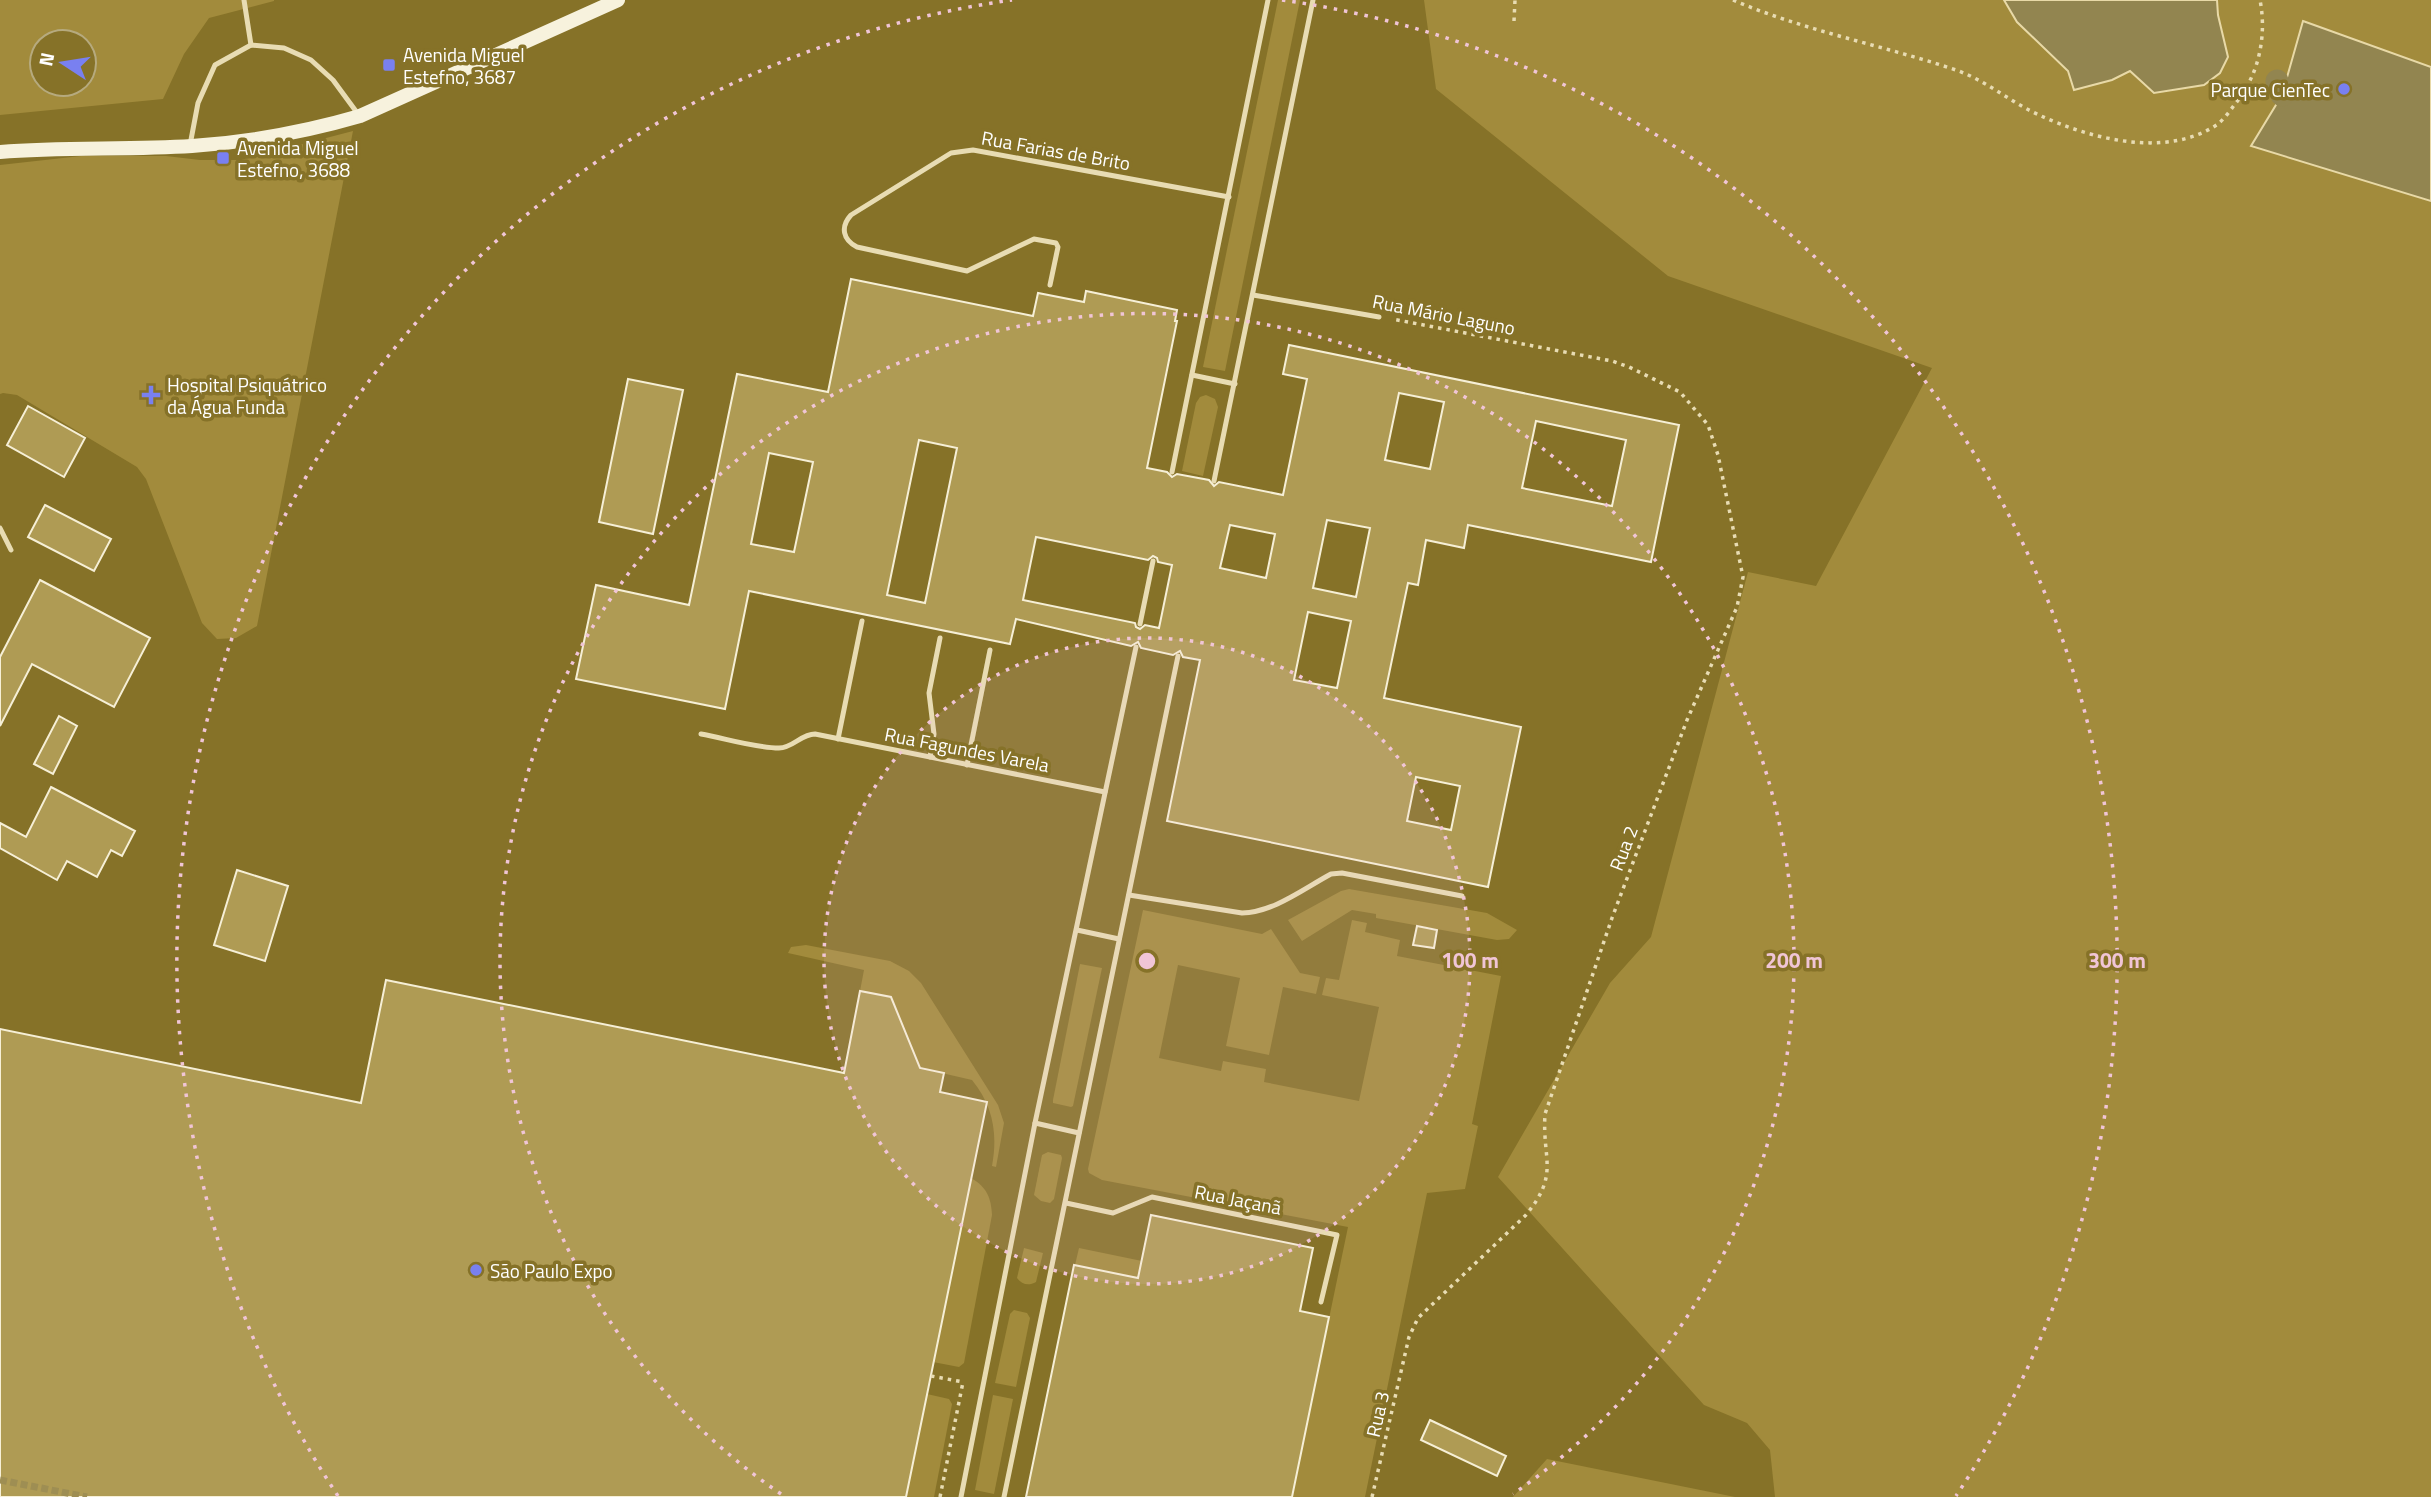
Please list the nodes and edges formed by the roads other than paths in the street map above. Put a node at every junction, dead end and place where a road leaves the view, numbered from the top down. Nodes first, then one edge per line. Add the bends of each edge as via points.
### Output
1 (244, 0) edge
2 (618, 0) edge
3 (1268, 0) edge
4 (1313, 0) edge
5 (251, 45) junction
6 (360, 116) junction
7 (190, 146) junction
8 (0, 152) edge
9 (1229, 197) junction
10 (1050, 285) dead end
11 (1253, 295) junction
12 (1378, 317) road end
13 (1192, 375) junction
14 (1235, 384) junction
15 (1172, 472) dead end
16 (1214, 481) dead end
17 (0, 528) edge
18 (11, 550) dead end
19 (1153, 561) dead end
20 (862, 621) dead end
21 (1140, 624) dead end
22 (940, 638) dead end
23 (1136, 647) dead end
24 (990, 650) dead end
25 (1178, 656) dead end
26 (701, 734) dead end
27 (838, 739) junction
28 (929, 757) junction
29 (967, 765) junction
30 (1105, 792) junction
31 (1129, 895) junction
32 (1462, 896) dead end
33 (1077, 930) junction
34 (1119, 939) junction
35 (1035, 1123) junction
36 (1079, 1133) junction
37 (1066, 1203) junction
38 (1321, 1302) dead end
39 (961, 1497) edge
40 (1004, 1497) edge

1 - 5 lane
2 - 6 main road
3 - 9 lane
4 - 11 lane
5 - 6 lane via 284,48 311,60
5 - 7 lane via 215,65 198,103
6 - 7 main road via 268,138
7 - 8 main road
9 - 10 lane, Rua Farias de Brito via 961,150 851,215 844,228 850,244 857,247 967,271 1034,239 1056,243
9 - 13 lane
11 - 12 lane, Rua Mário Laguno
11 - 14 lane
13 - 14 lane
13 - 15 lane
14 - 16 lane
17 - 18 lane
19 - 21 lane
20 - 27 lane
22 - 28 lane via 929,693 934,734
23 - 30 lane
24 - 29 lane
25 - 31 lane
26 - 27 lane, Rua Fagundes Varela via 777,748 791,746 809,734
27 - 28 lane, Rua Fagundes Varela
28 - 29 lane, Rua Fagundes Varela
29 - 30 lane, Rua Fagundes Varela
30 - 33 lane
31 - 32 lane via 1255,913 1331,874 1342,873
31 - 34 lane
33 - 34 lane
33 - 35 lane
34 - 36 lane
35 - 36 lane
35 - 39 lane
36 - 37 lane
37 - 38 lane, Rua Jaçanã via 1113,1213 1152,1198 1337,1235
37 - 40 lane

